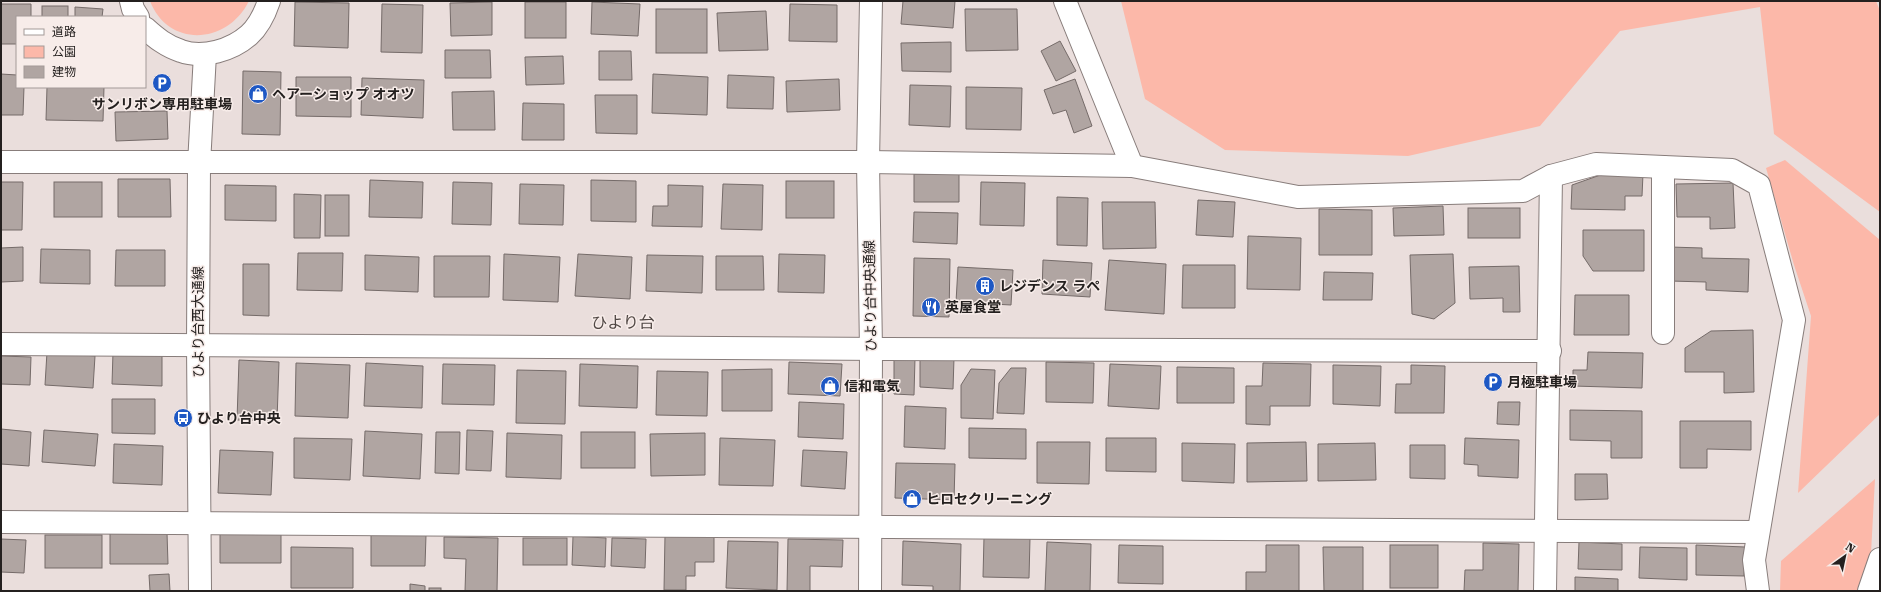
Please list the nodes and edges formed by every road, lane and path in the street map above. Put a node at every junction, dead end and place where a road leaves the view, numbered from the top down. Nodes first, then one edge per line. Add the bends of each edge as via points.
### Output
1 (131, 1) edge
2 (269, 1) edge
3 (871, 1) edge
4 (1065, 1) edge
5 (137, 16) edge
6 (146, 29) edge
7 (205, 54) junction
8 (1, 162) edge
9 (868, 162) junction
10 (199, 164) junction
11 (1132, 166) junction
12 (1663, 167) junction
13 (1551, 176) junction
14 (1663, 333) dead end
15 (1, 344) edge
16 (198, 345) junction
17 (871, 349) junction
18 (1550, 351) junction
19 (1, 522) edge
20 (199, 522) junction
21 (870, 526) junction
22 (1546, 530) junction
23 (1758, 532) junction
24 (1880, 559) edge
25 (200, 591) edge
26 (870, 591) edge
27 (1545, 591) edge
28 (1758, 591) edge
29 (1869, 591) edge

1 - 5 street
2 - 7 street via 265,14 250,34 229,48
3 - 9 street, ひより台中央通線
4 - 11 street
6 - 7 street via 162,43 182,52
7 - 10 street, ひより台西大通線
8 - 10 street
9 - 10 street
9 - 11 street
9 - 17 street, ひより台中央通線
10 - 16 street, ひより台西大通線
11 - 13 street via 1298,197 1523,191
12 - 13 street via 1596,164
12 - 14 street
12 - 23 street via 1732,170 1759,185 1765,208 1794,320
13 - 18 street
15 - 16 street
16 - 17 street
16 - 20 street, ひより台西大通線
17 - 18 street
17 - 21 street, ひより台中央通線
18 - 22 street
19 - 20 street
20 - 21 street
20 - 25 street, ひより台西大通線
21 - 22 street
21 - 26 street, ひより台中央通線
22 - 23 street
22 - 27 street
23 - 28 street via 1754,560
24 - 29 street

